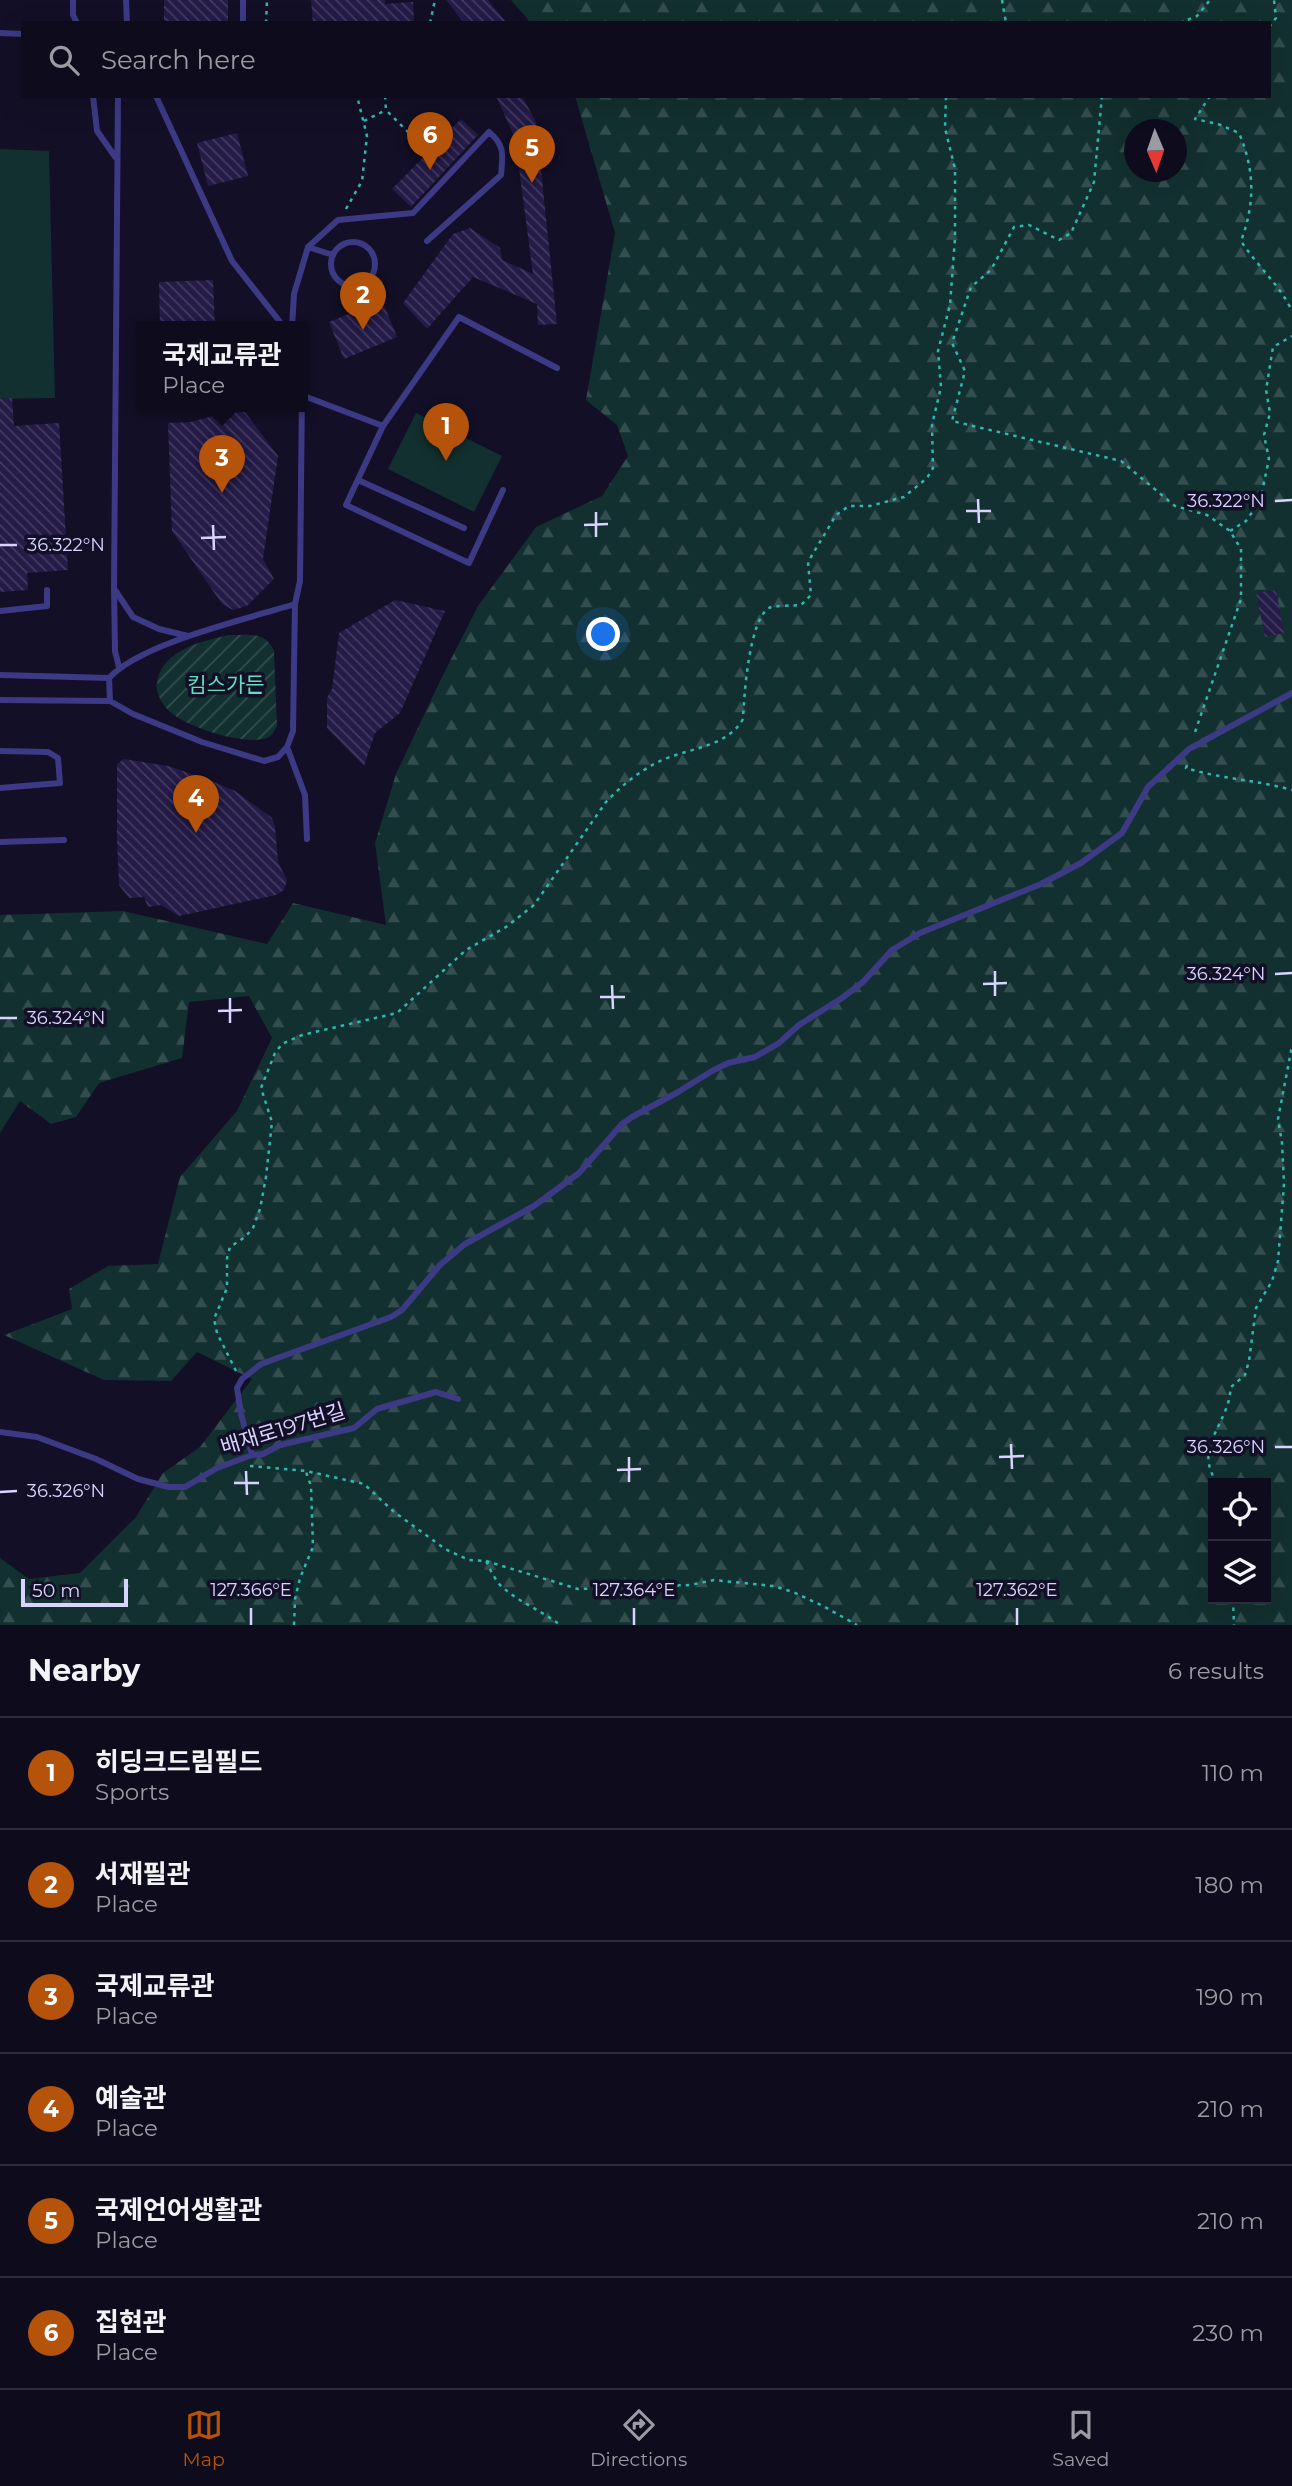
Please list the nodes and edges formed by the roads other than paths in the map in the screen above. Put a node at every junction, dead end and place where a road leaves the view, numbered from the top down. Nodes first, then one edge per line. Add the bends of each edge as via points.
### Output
1 (73, 0) edge
2 (126, 0) edge
3 (243, 0) edge
4 (76, 21) edge
5 (127, 21) edge
6 (243, 21) edge
7 (0, 33) edge
8 (21, 34) edge
9 (93, 98) edge
10 (118, 98) edge
11 (157, 98) edge
12 (117, 160) junction
13 (427, 241) dead end
14 (309, 247) junction
15 (333, 254) junction
16 (279, 321) edge
17 (292, 321) edge
18 (557, 368) dead end
19 (308, 396) edge
20 (303, 412) edge
21 (383, 426) junction
22 (358, 480) junction
23 (503, 490) dead end
24 (464, 528) dead end
25 (114, 589) junction
26 (47, 590) dead end
27 (295, 604) junction
28 (0, 611) edge
29 (190, 637) junction
30 (119, 667) junction
31 (0, 675) edge
32 (109, 678) junction
33 (1292, 693) edge
34 (0, 700) edge
35 (110, 701) junction
36 (287, 747) junction
37 (0, 751) edge
38 (0, 788) edge
39 (307, 839) dead end
40 (64, 840) dead end
41 (0, 842) edge
42 (458, 1399) dead end
43 (0, 1432) edge
44 (252, 1455) junction

1 - 4 lane
2 - 5 lane
3 - 6 lane
7 - 8 lane
9 - 12 lane via 97,131
10 - 12 lane
11 - 16 lane via 232,261
12 - 25 lane
13 - 14 lane via 501,175 499,141 489,132 413,213 338,220
14 - 15 lane
14 - 17 lane via 294,294
15 - 15 lane via 332,269 346,285 361,284 372,275 373,254 363,244 349,242
18 - 21 lane via 459,317
19 - 21 lane
20 - 27 lane via 300,581
21 - 22 lane
22 - 23 lane via 346,505 469,563
22 - 24 lane
25 - 29 lane via 133,617
25 - 30 lane
26 - 28 lane via 47,606
27 - 29 lane
27 - 36 lane via 293,731
29 - 30 lane
30 - 32 lane
31 - 32 lane
32 - 35 lane
33 - 44 lane via 1189,749 1148,787 1122,833 1081,863 920,933 892,950 863,982 779,1043 755,1057 712,1071 632,1117 579,1173 440,1265 402,1310 261,1364 238,1383
34 - 35 lane
35 - 36 lane via 202,742 264,761 278,757
36 - 39 lane via 305,795
37 - 38 lane via 48,752 58,758 60,783
40 - 41 lane
42 - 44 lane, 배재로197번길 via 436,1392 377,1409 354,1428
43 - 44 lane, 배재로197번길 via 44,1439 138,1479 169,1487 185,1487

